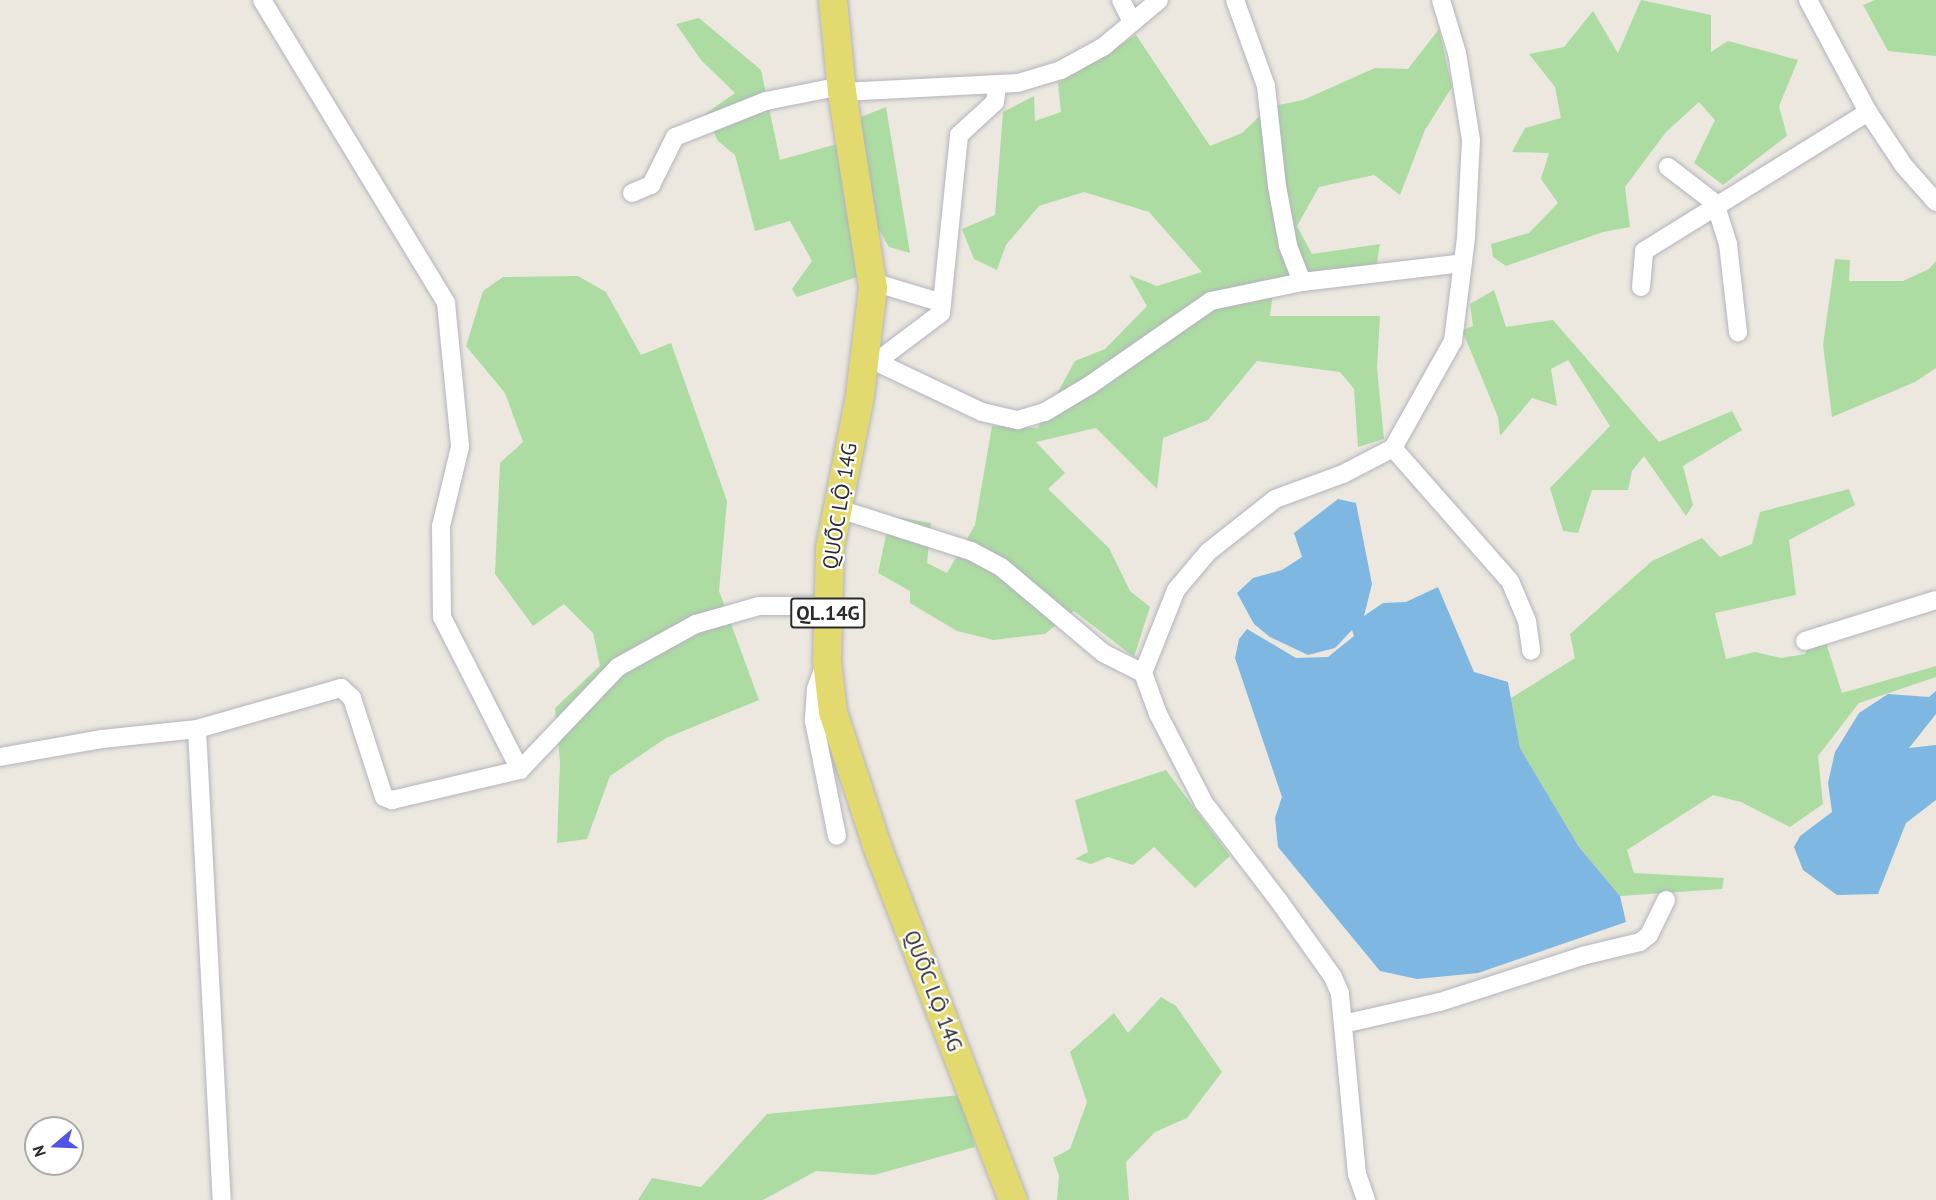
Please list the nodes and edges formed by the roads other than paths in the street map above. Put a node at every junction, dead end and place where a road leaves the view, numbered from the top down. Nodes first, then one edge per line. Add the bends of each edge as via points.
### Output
1 (262, 0) edge
2 (832, 0) edge
3 (1121, 0) edge
4 (1159, 0) edge
5 (1235, 0) edge
6 (1441, 0) edge
7 (1808, 0) edge
8 (1132, 22) junction
9 (997, 86) junction
10 (842, 89) junction
11 (1868, 112) junction
12 (1668, 167) dead end
13 (632, 193) dead end
14 (1936, 202) edge
15 (1715, 203) junction
16 (1463, 262) junction
17 (873, 282) junction
18 (1302, 282) junction
19 (1641, 286) dead end
20 (942, 303) junction
21 (1738, 332) dead end
22 (871, 360) junction
23 (1393, 448) junction
24 (836, 508) junction
25 (1936, 600) edge
26 (828, 606) junction
27 (1805, 641) dead end
28 (1532, 651) dead end
29 (827, 661) junction
30 (1143, 673) junction
31 (197, 729) junction
32 (0, 757) edge
33 (520, 770) junction
34 (837, 836) dead end
35 (1666, 900) dead end
36 (1343, 1024) junction
37 (222, 1200) edge
38 (1013, 1200) edge
39 (1366, 1200) edge

1 - 33 street via 446,303 460,447 441,526 442,617
2 - 10 main road, QUỐC LỘ 14G / QL.14G
3 - 8 street
4 - 8 street
5 - 18 street via 1266,86 1277,186 1288,245
6 - 16 street via 1457,53 1471,140
7 - 11 street
8 - 9 street via 1103,47 1061,70
9 - 10 street
9 - 20 street via 995,102 959,135
10 - 13 street via 766,101 675,137 651,185
10 - 17 main road, QUỐC LỘ 14G / QL.14G
11 - 14 street via 1904,166
11 - 15 street
12 - 15 street
15 - 19 street via 1644,251
15 - 21 street via 1728,244
16 - 18 street
16 - 23 street via 1453,341
17 - 20 street
17 - 22 main road, QUỐC LỘ 14G / QL.14G
18 - 22 street via 1211,301 1090,385 1045,412 1018,420 982,412
20 - 22 street via 941,313
22 - 24 main road, QUỐC LỘ 14G / QL.14G
23 - 28 street via 1510,581 1527,621
23 - 30 street via 1342,474 1275,499 1208,552 1176,590
24 - 26 main road, QUỐC LỘ 14G / QL.14G
24 - 30 street via 971,551 1001,567 1103,653
25 - 27 street
26 - 29 main road, QUỐC LỘ 14G / QL.14G
26 - 33 street via 759,606 696,624 656,644 618,667
29 - 34 street via 816,689 814,721
29 - 38 main road, QUỐC LỘ 14G / QL.14G via 833,712 846,761
30 - 36 street via 1158,714 1204,803 1333,977 1340,993
31 - 32 street
31 - 33 street via 341,688 352,698 384,797 392,800
31 - 37 street
35 - 36 street via 1649,934 1640,942 1582,956 1440,1002
36 - 39 street via 1357,1174

